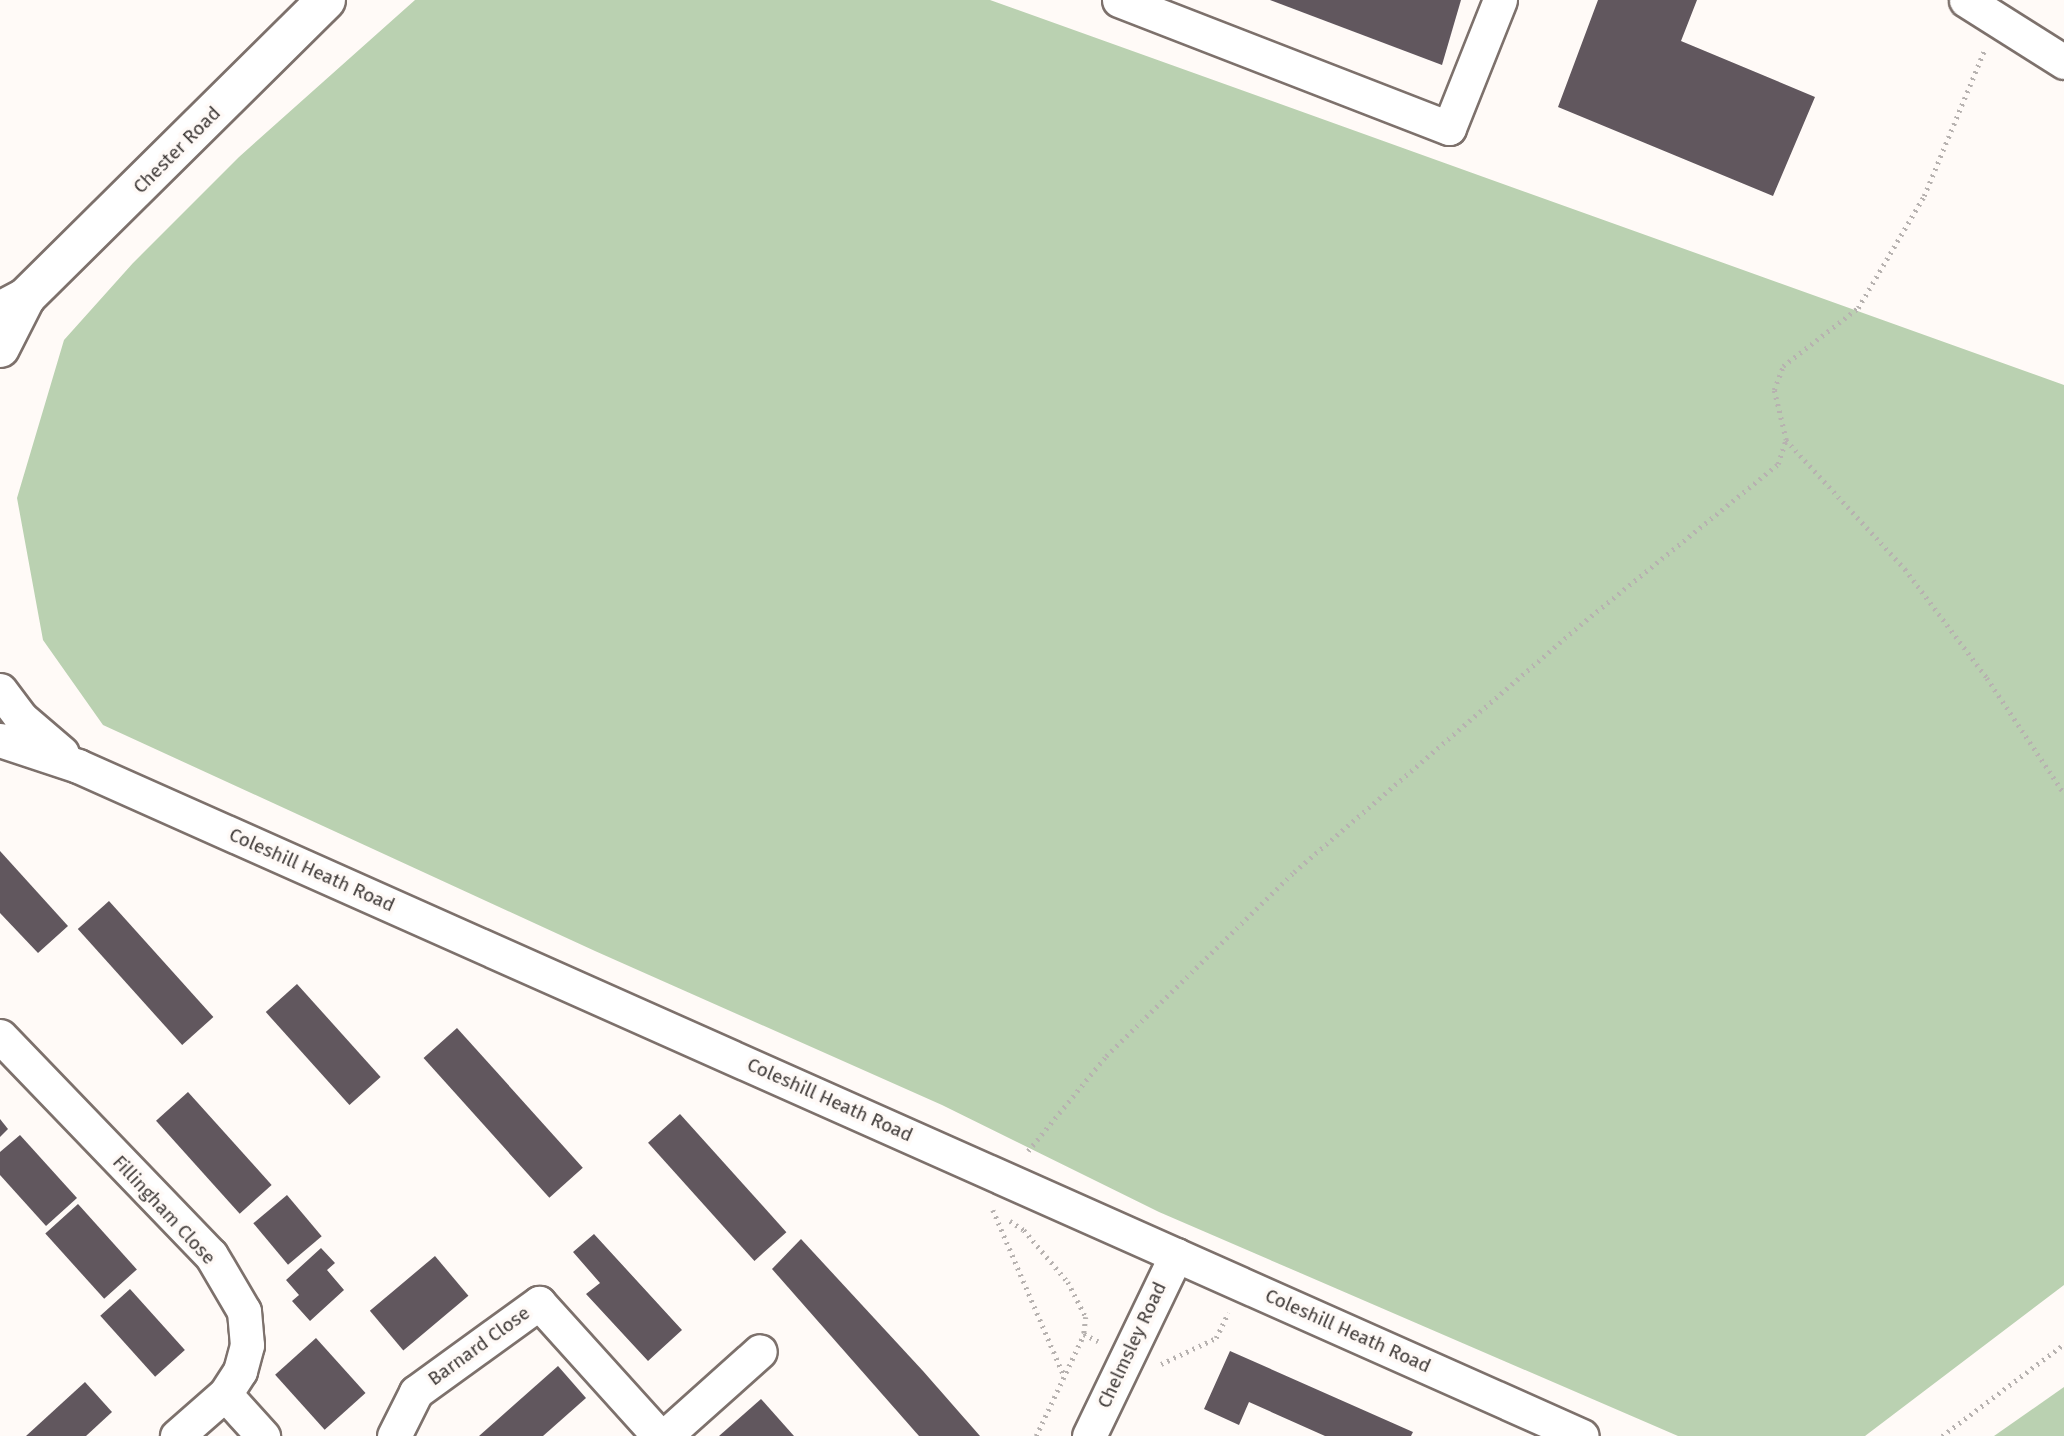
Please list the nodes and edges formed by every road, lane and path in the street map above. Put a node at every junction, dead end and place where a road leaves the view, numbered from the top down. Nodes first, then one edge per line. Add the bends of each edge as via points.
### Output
1 (326, 0) edge
2 (1119, 0) edge
3 (1500, 0) edge
4 (1977, 6) edge
5 (2064, 62) edge
6 (13, 304) edge
7 (0, 348) edge
8 (1786, 440) junction
9 (0, 690) edge
10 (0, 740) edge
11 (78, 766) junction
12 (2064, 793) edge
13 (0, 1036) edge
14 (1007, 1178) junction
15 (992, 1208) junction
16 (1176, 1255) junction
17 (1241, 1284) junction
18 (1084, 1334) dead end
19 (2064, 1344) edge
20 (760, 1351) dead end
21 (1161, 1365) dead end
22 (225, 1394) junction
23 (177, 1436) edge
24 (263, 1436) edge
25 (394, 1436) edge
26 (659, 1436) edge
27 (665, 1436) edge
28 (1036, 1436) edge
29 (1089, 1436) edge
30 (1582, 1436) edge
31 (1942, 1436) edge

1 - 6 highway, Chester Road
2 - 3 street via 1449,128
4 - 5 street
4 - 8 path via 1924,196 1858,308 1783,366 1774,390
6 - 7 highway, Chester Road
8 - 12 path via 1905,569 1987,678
8 - 14 path via 1778,464 1580,625 1294,872 1106,1056
9 - 11 street, Coleshill Heath Road via 20,717
10 - 11 street, Coleshill Heath Road
11 - 14 street, Coleshill Heath Road
13 - 22 street, Fillingham Close via 211,1255 244,1311 247,1345 240,1370
14 - 15 path
14 - 16 street, Coleshill Heath Road
15 - 18 path via 1024,1230 1068,1282 1086,1317
15 - 28 path via 1064,1377
16 - 17 street, Coleshill Heath Road
16 - 29 street, Chelmsley Road
17 - 21 path via 1216,1339
17 - 30 street, Coleshill Heath Road
19 - 31 path
20 - 27 street
22 - 23 street, Fillingham Close
22 - 24 street
25 - 26 street, Barnard Close via 416,1392 539,1303

